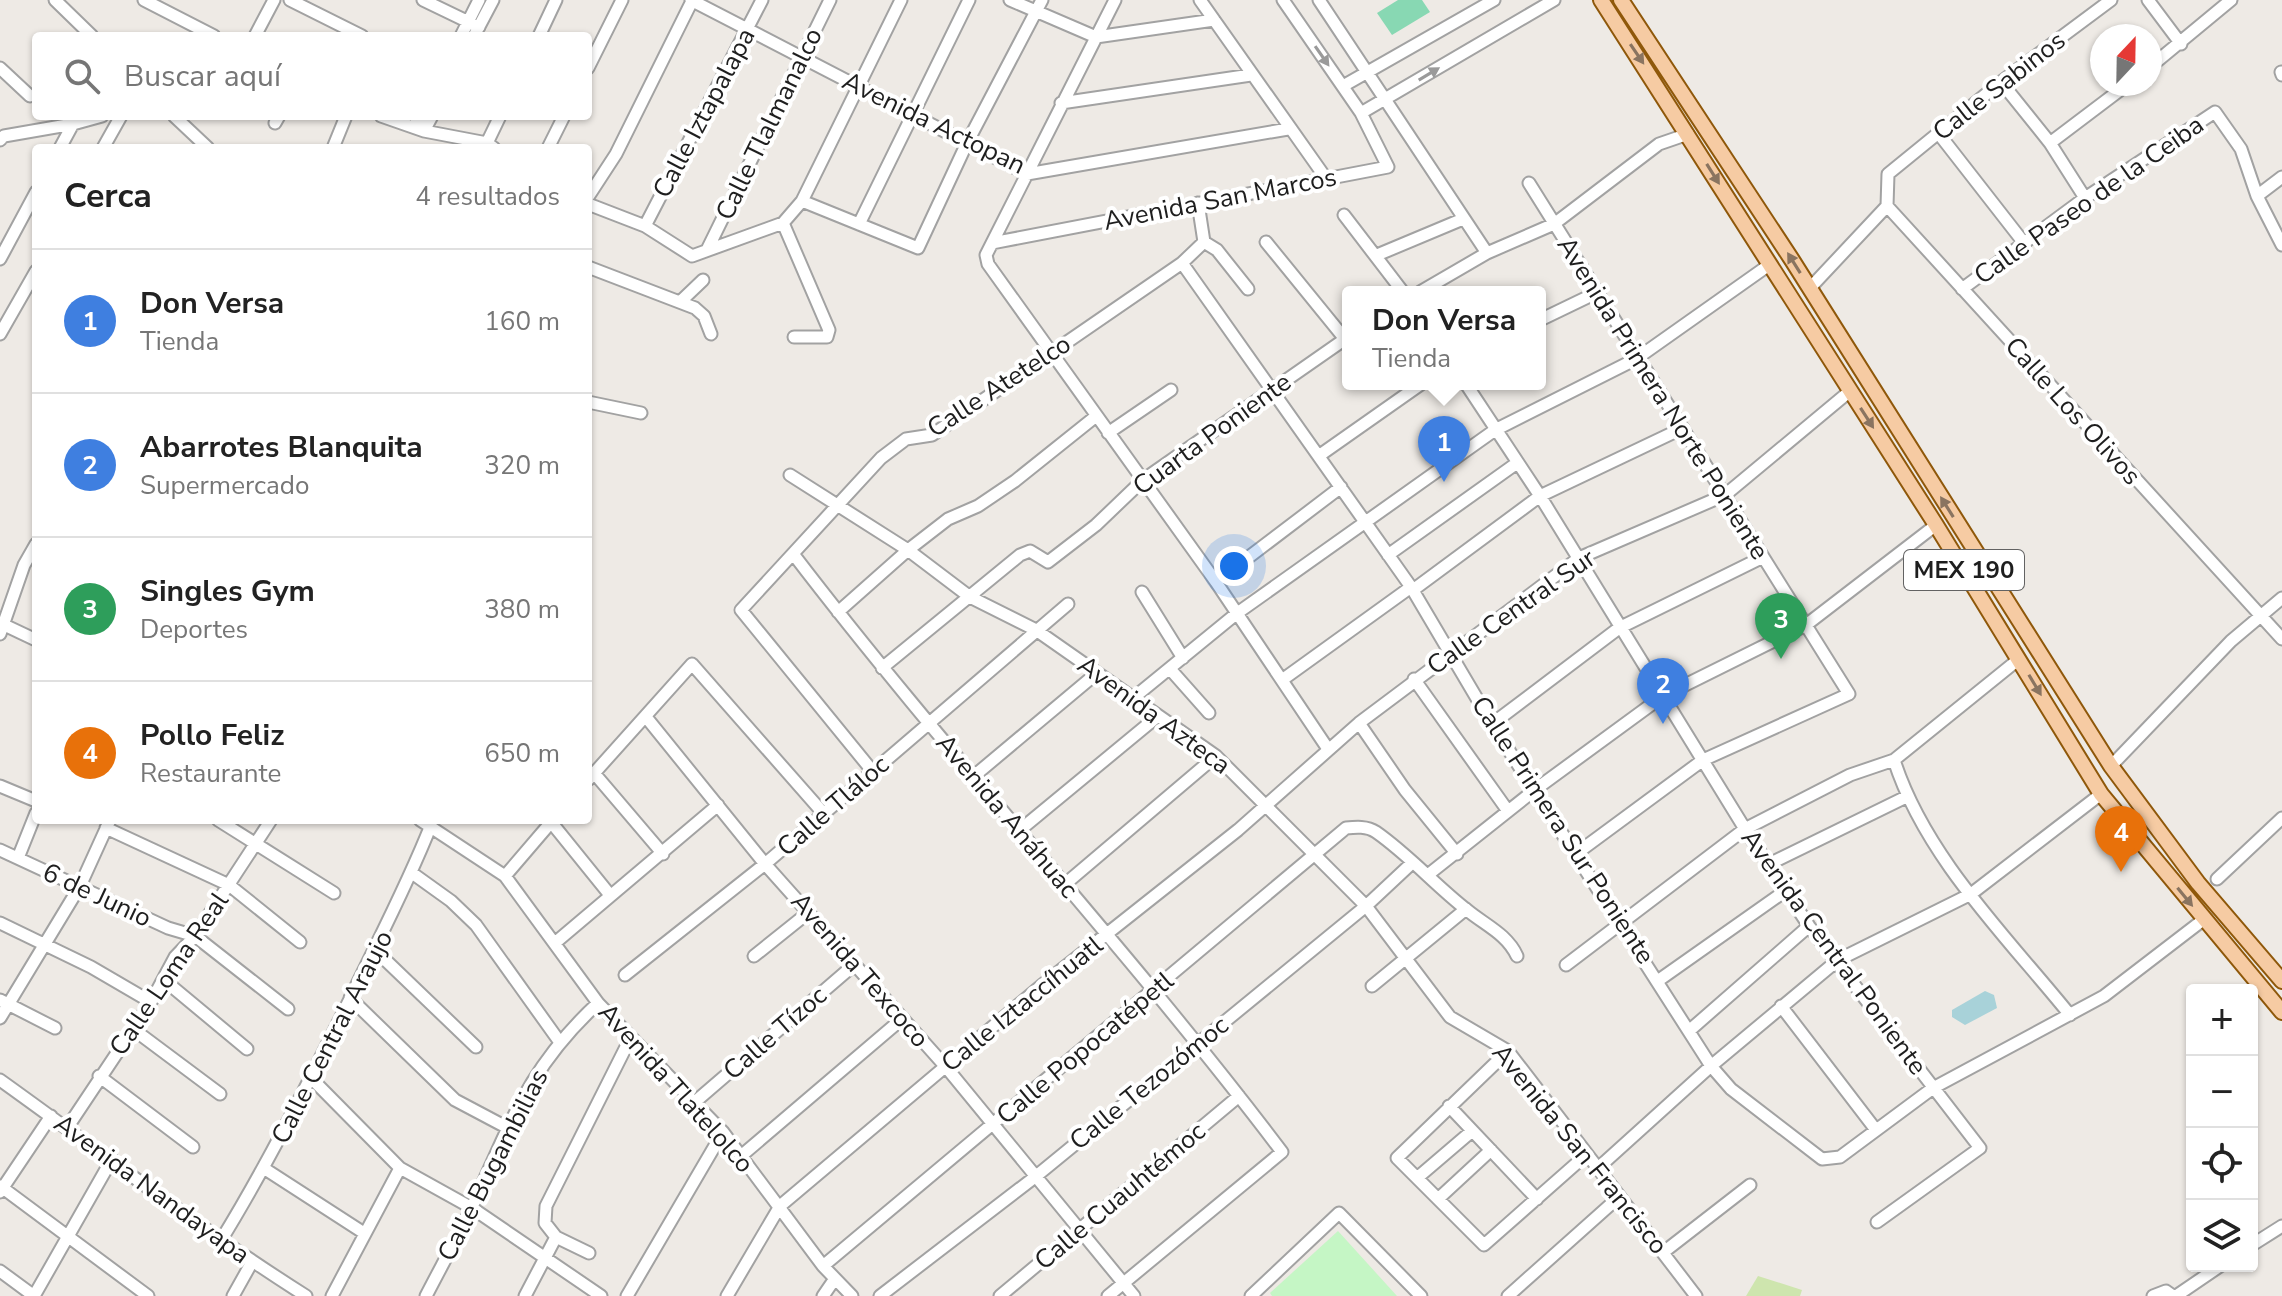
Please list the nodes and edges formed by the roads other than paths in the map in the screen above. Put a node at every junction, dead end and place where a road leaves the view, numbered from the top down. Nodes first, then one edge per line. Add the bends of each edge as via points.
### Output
1 (55, 0) edge
2 (144, 0) edge
3 (274, 0) edge
4 (290, 0) edge
5 (423, 0) edge
6 (479, 0) edge
7 (493, 0) edge
8 (556, 0) edge
9 (622, 0) edge
10 (691, 0) edge
11 (762, 0) edge
12 (830, 0) edge
13 (901, 0) edge
14 (969, 0) edge
15 (1010, 0) edge
16 (1042, 0) edge
17 (1115, 0) edge
18 (1200, 0) edge
19 (1283, 0) edge
20 (1319, 0) edge
21 (1494, 0) edge
22 (1554, 0) edge
23 (1601, 0) edge
24 (1621, 0) edge
25 (1628, 0) edge
26 (2111, 0) edge
27 (2148, 0) edge
28 (2231, 0) edge
29 (1037, 12) junction
30 (1214, 20) junction
31 (474, 28) edge
32 (747, 30) junction
33 (191, 31) edge
34 (88, 32) edge
35 (257, 32) edge
36 (354, 32) edge
37 (541, 32) edge
38 (1096, 37) junction
39 (2181, 44) junction
40 (801, 57) junction
41 (2162, 58) edge
42 (592, 60) edge
43 (0, 68) edge
44 (1371, 73) junction
45 (1251, 75) junction
46 (2001, 82) junction
47 (857, 86) junction
48 (1343, 86) junction
49 (1684, 94) junction
50 (30, 96) dead end
51 (2112, 96) edge
52 (1388, 99) junction
53 (1061, 103) junction
54 (1361, 113) junction
55 (915, 115) junction
56 (88, 120) edge
57 (119, 120) edge
58 (178, 120) edge
59 (344, 120) edge
60 (398, 120) edge
61 (499, 120) edge
62 (562, 120) edge
63 (73, 124) junction
64 (419, 125) edge
65 (1288, 129) junction
66 (1688, 134) junction
67 (1939, 134) junction
68 (0, 140) edge
69 (967, 143) junction
70 (2050, 143) junction
71 (62, 144) edge
72 (105, 144) edge
73 (204, 144) edge
74 (335, 144) edge
75 (483, 144) edge
76 (491, 144) edge
77 (550, 144) edge
78 (1027, 174) junction
79 (1325, 177) junction
80 (2282, 177) edge
81 (1529, 183) dead end
82 (592, 191) edge
83 (2257, 196) junction
84 (32, 198) edge
85 (2085, 198) junction
86 (802, 201) junction
87 (1198, 203) junction
88 (592, 206) edge
89 (1887, 206) junction
90 (1344, 215) dead end
91 (1463, 219) junction
92 (783, 223) junction
93 (859, 224) junction
94 (1554, 224) junction
95 (645, 226) junction
96 (1204, 242) junction
97 (1266, 242) dead end
98 (992, 243) junction
99 (2024, 243) junction
100 (3, 245) edge
101 (2282, 245) edge
102 (708, 248) junction
103 (1487, 253) junction
104 (1377, 255) junction
105 (0, 259) edge
106 (1182, 263) junction
107 (1769, 265) junction
108 (592, 268) edge
109 (32, 278) edge
110 (703, 280) dead end
111 (1399, 286) edge
112 (1430, 286) edge
113 (1810, 288) junction
114 (1248, 289) dead end
115 (1962, 289) junction
116 (1596, 293) junction
117 (681, 301) junction
118 (1546, 317) edge
119 (1342, 332) edge
120 (0, 334) edge
121 (711, 334) dead end
122 (794, 337) dead end
123 (1342, 342) edge
124 (1053, 352) junction
125 (1636, 359) junction
126 (1273, 387) junction
127 (1171, 390) dead end
128 (1412, 390) edge
129 (1470, 390) edge
130 (1850, 391) junction
131 (592, 403) edge
132 (641, 413) dead end
133 (1095, 417) junction
134 (1683, 428) junction
135 (1495, 430) junction
136 (1108, 433) junction
137 (1320, 455) junction
138 (1517, 463) junction
139 (790, 475) dead end
140 (1143, 480) junction
141 (1341, 487) junction
142 (1725, 495) junction
143 (1540, 496) junction
144 (840, 505) junction
145 (1366, 524) junction
146 (1936, 525) junction
147 (908, 550) junction
148 (32, 551) edge
149 (794, 555) junction
150 (1388, 555) junction
151 (1579, 558) junction
152 (1761, 558) junction
153 (1216, 582) junction
154 (1412, 589) junction
155 (1142, 592) dead end
156 (970, 597) junction
157 (2282, 598) edge
158 (1068, 604) dead end
159 (838, 612) junction
160 (1236, 614) junction
161 (2259, 617) junction
162 (1806, 625) junction
163 (1, 627) edge
164 (1619, 628) junction
165 (1036, 630) junction
166 (32, 639) edge
167 (2282, 639) edge
168 (1451, 652) junction
169 (1183, 658) junction
170 (2019, 659) junction
171 (882, 668) junction
172 (1170, 669) junction
173 (1097, 673) junction
174 (1414, 679) junction
175 (1282, 680) junction
176 (1663, 696) junction
177 (1132, 699) junction
178 (1209, 713) dead end
179 (1158, 716) junction
180 (646, 717) junction
181 (928, 721) junction
182 (1359, 723) junction
183 (1492, 724) junction
184 (1328, 749) junction
185 (1216, 756) junction
186 (1703, 760) junction
187 (1894, 760) junction
188 (2111, 766) junction
189 (874, 773) junction
190 (592, 775) edge
191 (974, 776) junction
192 (592, 777) edge
193 (0, 786) edge
194 (1536, 789) junction
195 (2101, 794) junction
196 (1906, 797) junction
197 (32, 799) edge
198 (1267, 804) junction
199 (718, 805) junction
200 (1508, 811) junction
201 (824, 814) junction
202 (2282, 818) edge
203 (32, 823) edge
204 (108, 824) edge
205 (224, 824) edge
206 (268, 824) edge
207 (425, 824) edge
208 (429, 824) edge
209 (549, 824) edge
210 (554, 824) edge
211 (1745, 829) junction
212 (1020, 830) junction
213 (255, 843) junction
214 (0, 850) edge
215 (1577, 853) junction
216 (663, 854) junction
217 (1457, 854) junction
218 (1314, 856) junction
219 (18, 858) junction
220 (1412, 863) junction
221 (765, 864) junction
222 (1769, 864) junction
223 (412, 873) junction
224 (1429, 874) junction
225 (505, 876) junction
226 (2217, 879) dead end
227 (229, 885) junction
228 (1064, 885) junction
229 (80, 886) junction
230 (1788, 889) junction
231 (334, 893) dead end
232 (1971, 894) junction
233 (610, 895) junction
234 (1366, 906) junction
235 (1466, 909) junction
236 (809, 912) junction
237 (2203, 920) junction
238 (1621, 921) junction
239 (0, 923) edge
240 (1809, 926) junction
241 (195, 936) junction
242 (1106, 936) junction
243 (300, 942) dead end
244 (556, 942) junction
245 (46, 945) junction
246 (376, 951) junction
247 (754, 956) dead end
248 (1517, 956) dead end
249 (1405, 957) junction
250 (1838, 960) junction
251 (855, 964) junction
252 (1566, 965) dead end
253 (625, 975) dead end
254 (164, 980) junction
255 (1659, 980) junction
256 (2282, 981) edge
257 (1372, 986) dead end
258 (1151, 990) junction
259 (350, 998) junction
260 (5, 1002) edge
261 (151, 1002) junction
262 (598, 1003) junction
263 (1781, 1006) junction
264 (288, 1009) dead end
265 (2282, 1012) edge
266 (2070, 1015) junction
267 (1450, 1017) joint
268 (0, 1018) edge
269 (903, 1018) junction
270 (55, 1028) dead end
271 (133, 1029) junction
272 (1690, 1030) junction
273 (631, 1037) junction
274 (559, 1041) junction
275 (1196, 1043) junction
276 (476, 1047) dead end
277 (247, 1049) dead end
278 (1508, 1051) junction
279 (1711, 1066) junction
280 (946, 1067) junction
281 (99, 1076) junction
282 (312, 1079) junction
283 (0, 1080) edge
284 (1933, 1088) junction
285 (220, 1094) dead end
286 (1239, 1096) junction
287 (696, 1101) junction
288 (1449, 1106) junction
289 (51, 1116) junction
290 (993, 1126) junction
291 (506, 1127) junction
292 (67, 1128) junction
293 (1876, 1130) junction
294 (1472, 1131) junction
295 (723, 1132) junction
296 (193, 1147) dead end
297 (1491, 1150) junction
298 (1586, 1155) junction
299 (741, 1156) junction
300 (112, 1159) junction
301 (400, 1168) junction
302 (265, 1169) junction
303 (1597, 1169) junction
304 (1035, 1177) junction
305 (1417, 1178) junction
306 (1750, 1185) dead end
307 (1, 1189) edge
308 (1619, 1197) junction
309 (1438, 1199) junction
310 (1537, 1199) junction
311 (780, 1206) junction
312 (472, 1208) junction
313 (1877, 1222) dead end
314 (2282, 1226) edge
315 (1079, 1228) junction
316 (364, 1233) junction
317 (556, 1237) junction
318 (69, 1238) junction
319 (2258, 1241) edge
320 (220, 1242) junction
321 (1665, 1251) junction
322 (589, 1253) dead end
323 (545, 1259) junction
324 (252, 1262) junction
325 (823, 1266) junction
326 (0, 1271) edge
327 (2211, 1272) edge
328 (834, 1280) junction
329 (1124, 1283) junction
330 (141, 1294) edge
331 (1254, 1295) edge
332 (34, 1296) edge
333 (233, 1296) edge
334 (306, 1296) edge
335 (332, 1296) edge
336 (426, 1296) edge
337 (525, 1296) edge
338 (601, 1296) edge
339 (627, 1296) edge
340 (727, 1296) edge
341 (823, 1296) edge
342 (852, 1296) edge
343 (880, 1296) edge
344 (1000, 1296) edge
345 (1108, 1296) edge
346 (1134, 1296) edge
347 (1421, 1296) edge
348 (1508, 1296) edge
349 (1696, 1296) edge
350 (2153, 1296) edge
351 (2175, 1296) edge

1 - 34 street
2 - 33 street
3 - 35 street
4 - 36 street
5 - 31 street
6 - 31 street
7 - 31 street
8 - 37 street
9 - 42 street
10 - 32 street, Avenida Actopan
10 - 82 street via 616,154
11 - 32 street, Calle Iztapalapa
12 - 40 street, Calle Tlalmanalco
13 - 47 street
14 - 55 street
15 - 29 street
16 - 29 street
17 - 38 street
18 - 30 street
19 -> 48 street
20 - 44 street
21 - 44 street
52 -> 22 street
23 -> 66 main road, MEX 190
24 - 49 main road, MEX 190
25 - 49 main road, MEX 190
26 - 46 street, Calle Sabinos
27 - 39 street
28 - 39 street
29 - 38 street
29 - 69 street
30 - 38 street
30 - 45 street
32 - 40 street, Avenida Actopan
32 - 95 street, Calle Iztapalapa
38 - 53 street
39 - 41 street
40 - 47 street, Avenida Actopan
40 - 102 street, Calle Tlalmanalco
43 - 50 street
44 - 48 street
44 - 52 street
45 - 53 street
45 - 65 street
46 - 67 street, Calle Sabinos
46 - 70 street
47 - 55 street, Avenida Actopan
47 - 86 street
48 - 54 street
113 -> 49 main road, MEX 190
51 - 70 street
52 - 54 street
52 - 91 street
53 - 78 street
54 - 79 street, Avenida San Marcos via 1388,167
55 - 69 street, Avenida Actopan
55 - 93 street
56 - 63 street
57 - 72 street
58 - 73 street
59 - 74 street
60 - 64 street
61 - 76 street
62 - 77 street
63 - 68 street
63 - 71 street
64 - 75 street
65 - 78 street, Avenida Actopan
65 - 79 street
66 - 94 street via 1659,144
66 -> 107 main road, MEX 190
67 - 89 street, Calle Sabinos via 1888,174
67 - 99 street
69 - 78 street, Avenida Actopan
69 - 93 street via 918,248
70 - 85 street
78 - 98 street
79 - 87 street, Avenida San Marcos
80 - 83 street
81 - 94 street, Avenida Primera Norte Poniente
83 - 85 street, Calle Paseo de la Ceiba via 2241,149 2215,112
83 - 101 street
84 - 100 street
85 - 99 street, Calle Paseo de la Ceiba
86 - 92 street
86 - 93 street
87 - 96 street
87 - 98 street, Avenida San Marcos
88 - 95 street
89 - 113 street
89 - 115 street, Calle Los Olivos
90 - 104 street
91 - 103 street
91 - 104 street
92 - 102 street
92 - 122 street via 829,330 821,339
94 - 103 street
94 - 116 street, Avenida Primera Norte Poniente
95 - 102 street via 692,256
96 - 106 street, Calle Atetelco
96 - 114 street via 1217,250
97 - 119 street
98 - 124 street via 988,264
99 - 115 street, Calle Paseo de la Ceiba
100 - 105 street
103 - 112 street
104 - 111 street
106 - 124 street, Calle Atetelco
106 - 126 street, Calle Primera Sur Poniente
107 - 125 street
107 - 130 main road, MEX 190
108 - 117 street
109 - 120 street
110 - 117 street
188 -> 113 main road, MEX 190
115 - 161 street, Calle Los Olivos
116 - 118 street
116 - 125 street, Avenida Primera Norte Poniente
117 - 121 street via 704,316
123 - 126 street, Cuarta Poniente
124 - 133 street
124 - 144 street, Calle Atetelco via 932,435 906,439 881,458
125 - 134 street, Avenida Primera Norte Poniente
125 - 135 street
126 - 137 street, Calle Primera Sur Poniente
126 - 140 street, Cuarta Poniente
127 - 136 street
128 - 137 street
129 - 135 street, Avenida Central Poniente
130 - 142 street, Calle Central Sur
130 -> 146 main road, MEX 190
131 - 132 street
133 - 136 street
133 - 147 street via 1015,481 948,519
134 - 142 street, Avenida Primera Norte Poniente
134 - 143 street
135 - 138 street, Avenida Central Poniente
135 - 145 street
136 - 140 street
137 - 141 street, Calle Primera Sur Poniente
138 - 143 street, Avenida Central Poniente
138 - 150 street
139 - 144 street, Avenida Azteca
140 - 153 street
140 - 156 street, Cuarta Poniente via 1048,562 1030,551 1020,555
141 - 145 street, Calle Primera Sur Poniente
141 - 153 street
142 - 151 street, Calle Central Sur
142 - 152 street, Avenida Primera Norte Poniente
143 - 151 street, Avenida Central Poniente
143 - 154 street
144 - 147 street, Avenida Azteca
144 - 149 street, Calle Atetelco
145 - 150 street, Calle Primera Sur Poniente
145 - 160 street
146 - 162 street
146 - 170 main road, MEX 190
147 - 156 street, Avenida Azteca
147 - 159 street
148 - 163 street
149 - 159 street, Avenida Anáhuac
149 - 189 street, Calle Atetelco via 741,610
150 - 154 street, Calle Primera Sur Poniente
151 - 164 street, Avenida Central Poniente
151 - 168 street, Calle Central Sur
152 - 162 street, Avenida Primera Norte Poniente
152 - 164 street
153 - 160 street
154 - 168 street, Calle Primera Sur Poniente
154 - 175 street
155 - 169 street
156 - 165 street, Avenida Azteca
156 - 171 street
157 - 161 street
158 - 165 street, Calle Tláloc
159 - 171 street, Avenida Anáhuac
160 - 169 street
160 - 175 street
161 - 167 street, Calle Los Olivos
161 - 188 street
162 - 176 street
162 - 186 street, Avenida Primera Norte Poniente via 1849,694
163 - 166 street
164 - 176 street, Avenida Central Poniente
164 - 183 street
165 - 173 street, Avenida Azteca
165 - 181 street, Calle Tláloc
168 - 174 street, Calle Central Sur
168 - 183 street, Calle Primera Sur Poniente
169 - 172 street
170 - 187 street
170 -> 195 main road, MEX 190
171 - 181 street, Avenida Anáhuac
172 - 177 street
172 - 178 street
173 - 177 street, Avenida Azteca
173 - 191 street
174 - 182 street, Calle Central Sur
174 - 200 street
175 - 184 street
176 - 186 street, Avenida Central Poniente
176 - 194 street
177 - 179 street, Avenida Azteca
179 - 185 street, Avenida Azteca
179 - 212 street
180 - 190 street
180 - 199 street, Avenida Texcoco
180 - 201 street via 692,664
181 - 189 street, Calle Tláloc
181 - 191 street, Avenida Anáhuac
182 - 184 street, Calle Central Sur
182 - 217 street
183 - 194 street, Calle Primera Sur Poniente
184 - 198 street, Calle Central Sur
185 - 198 street, Avenida Azteca
185 - 228 street
186 - 211 street, Avenida Central Poniente
186 - 215 street
187 - 196 street
187 - 211 street via 1850,775
188 - 256 main road, MEX 190 via 2198,883
189 - 201 street, Calle Tláloc
191 - 212 street, Avenida Anáhuac
192 - 216 street
193 - 197 street
194 - 200 street
194 - 215 street, Calle Primera Sur Poniente
195 - 232 street
195 -> 237 main road, MEX 190
196 - 222 street
196 - 232 street
198 - 218 street, Avenida Azteca
198 - 242 street, Calle Iztaccíhuatl
199 - 216 street
199 - 221 street, Avenida Texcoco
200 - 217 street
201 - 221 street, Calle Tláloc
202 - 226 street
203 - 219 street
204 - 227 street
204 - 229 street
205 - 213 street
206 - 213 street, Calle Loma Real
207 - 223 street, Calle Central Araujo
208 - 225 street, Avenida Tlatelolco
209 - 225 street
210 - 233 street
211 - 222 street, Avenida Central Poniente
211 - 238 street
212 - 228 street, Avenida Anáhuac
213 - 227 street, Calle Loma Real
213 - 231 street
214 - 219 street, 6 de Junio
215 - 238 street, Calle Primera Sur Poniente
216 - 233 street
217 - 224 street
218 - 220 street, Calle Popocatépetl via 1346,828 1373,830
218 - 234 street, Avenida Azteca
218 - 258 street, Calle Popocatépetl
219 - 229 street, 6 de Junio
220 - 224 street
220 - 234 street, Calle Tezozómoc
221 - 236 street, Avenida Texcoco
221 - 253 street, Calle Tláloc
222 - 230 street, Avenida Central Poniente
223 - 246 street, Calle Central Araujo
223 - 274 street via 476,925
224 - 235 street
225 - 244 street, Avenida Tlatelolco
227 - 241 street, Calle Loma Real
227 - 243 street
228 - 242 street, Avenida Anáhuac
229 - 241 street, 6 de Junio
229 - 245 street
230 - 240 street, Avenida Central Poniente
230 - 255 street
232 - 250 street
232 - 266 street
233 - 244 street
234 - 249 street, Avenida Azteca
234 - 275 street, Calle Tezozómoc
235 - 248 street via 1498,931
235 - 249 street
236 - 247 street
236 - 251 street, Avenida Texcoco
237 - 265 main road, MEX 190
237 - 266 street via 2104,996
238 - 252 street
238 - 255 street, Calle Primera Sur Poniente
239 - 245 street
240 - 250 street, Avenida Central Poniente
240 - 272 street
241 - 254 street, Calle Loma Real via 175,957
241 - 264 street, 6 de Junio
242 - 258 street, Avenida Anáhuac
242 - 280 street, Calle Iztaccíhuatl
244 - 262 street, Avenida Tlatelolco
245 - 260 street
245 - 261 street
246 - 259 street, Calle Central Araujo
246 - 276 street
249 - 257 street
249 - 267 street, Avenida Azteca
250 - 263 street
250 - 284 street, Avenida Central Poniente
251 - 269 street, Avenida Texcoco
251 - 287 street, Calle Tízoc
254 - 261 street, Calle Loma Real
254 - 277 street
255 - 272 street, Calle Primera Sur Poniente
258 - 275 street, Avenida Anáhuac
258 - 290 street, Calle Popocatépetl
259 - 282 street, Calle Central Araujo
259 - 291 street via 455,1100
260 - 268 street
260 - 270 street
261 - 271 street, Calle Loma Real
262 - 273 street, Avenida Tlatelolco
262 - 274 street, Calle Bugambilias
263 - 279 street
263 - 293 street
266 - 284 street
267 - 278 street, Avenida San Francisco
269 - 280 street, Avenida Texcoco
269 - 299 street
271 - 281 street, Calle Loma Real
271 - 285 street
272 - 279 street, Calle Primera Sur Poniente
273 - 287 street, Avenida Tlatelolco
273 - 317 street via 546,1206 545,1223
274 - 291 street, Calle Bugambilias
275 - 286 street, Avenida Anáhuac
275 - 304 street, Calle Tezozómoc
278 - 288 street
278 - 298 street, Avenida San Francisco
279 - 293 street, Calle Primera Sur Poniente via 1756,1110 1822,1159 1840,1157
279 - 303 street
280 - 290 street, Avenida Texcoco
280 - 311 street, Calle Iztaccíhuatl
281 - 292 street, Calle Loma Real
281 - 296 street
282 - 301 street
282 - 302 street, Calle Central Araujo
283 - 289 street, Avenida Nandayapa
284 - 293 street
284 - 313 street, Avenida Central Poniente via 1980,1148
286 - 315 street, Calle Cuauhtémoc
286 - 329 street, Avenida Anáhuac via 1282,1152
287 - 295 street, Avenida Tlatelolco
288 - 294 street
288 - 305 street via 1397,1158
289 - 292 street, Avenida Nandayapa
289 - 307 street
290 - 304 street, Avenida Texcoco
290 - 325 street, Calle Popocatépetl
291 - 312 street, Calle Bugambilias
292 - 300 street, Avenida Nandayapa
294 - 297 street
294 - 305 street
295 - 299 street, Avenida Tlatelolco
295 - 339 street
297 - 309 street
297 - 310 street
298 - 303 street, Avenida San Francisco
298 - 310 street
299 - 311 street, Avenida Tlatelolco
300 - 318 street
300 - 320 street, Avenida Nandayapa
301 - 312 street
301 - 316 street
302 - 316 street
302 - 320 street, Calle Central Araujo
303 - 308 street, Avenida San Francisco
304 - 315 street, Avenida Texcoco
304 - 343 street, Calle Tezozómoc
305 - 309 street
306 - 321 street
307 - 318 street
308 - 321 street, Avenida San Francisco
308 - 348 street
309 - 310 street via 1484,1245
311 - 325 street, Avenida Tlatelolco
311 - 340 street, Calle Iztaccíhuatl
312 - 323 street
312 - 336 street, Calle Bugambilias
314 - 319 street
315 - 329 street, Avenida Texcoco
315 - 344 street, Calle Cuauhtémoc
316 - 335 street
317 - 322 street
317 - 323 street
318 - 330 street
318 - 332 street
320 - 324 street, Avenida Nandayapa
321 - 349 street, Avenida San Francisco
323 - 337 street
323 - 338 street
324 - 333 street
324 - 334 street, Avenida Nandayapa
325 - 328 street, Avenida Tlatelolco
326 - 332 street
327 - 351 street
328 - 341 street
328 - 342 street, Avenida Tlatelolco
329 - 345 street
329 - 346 street, Avenida Texcoco
331 - 347 street via 1339,1213
350 - 351 street via 2166,1291

